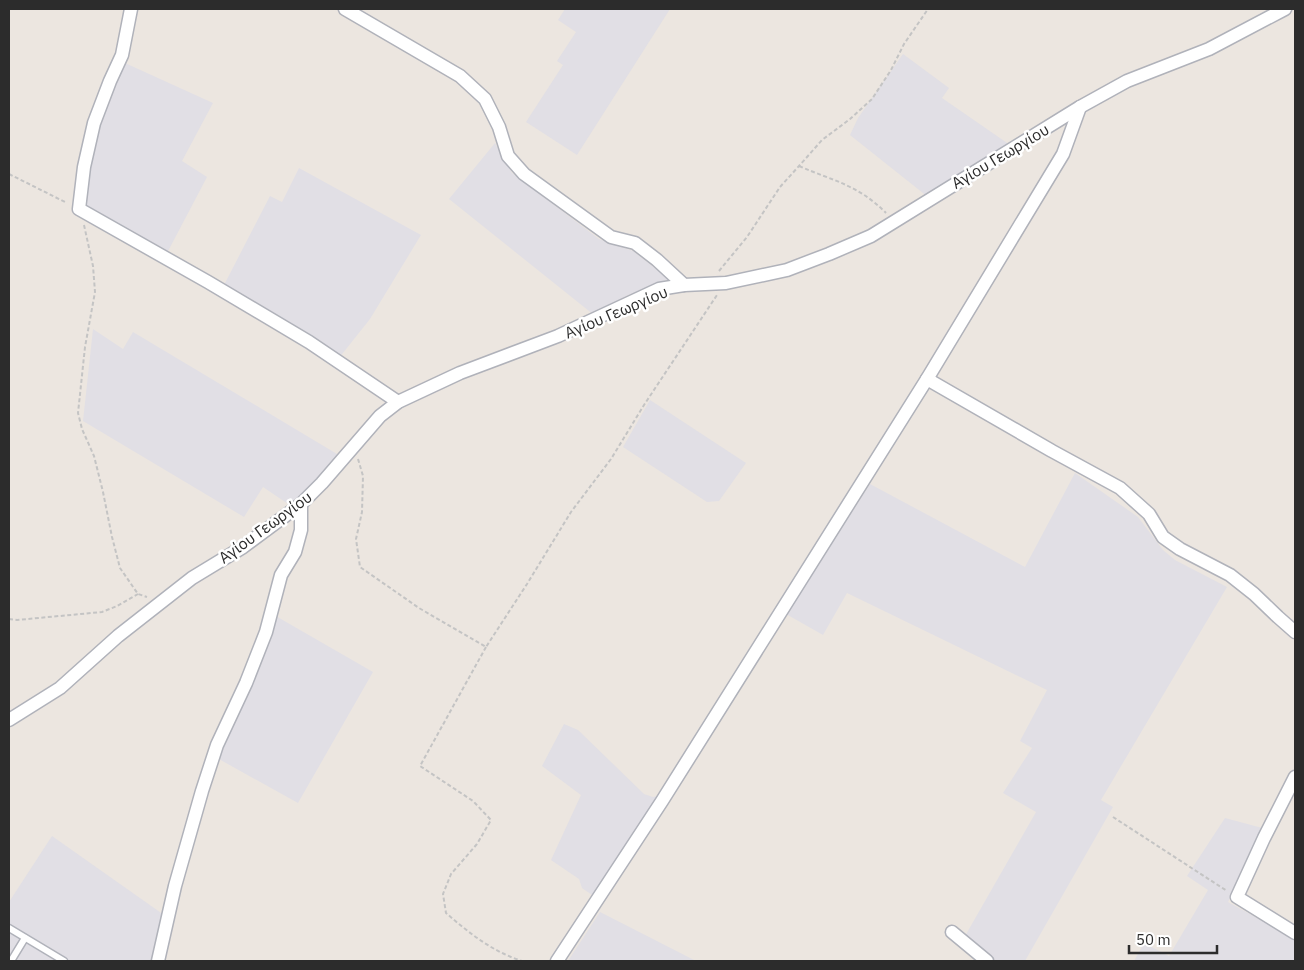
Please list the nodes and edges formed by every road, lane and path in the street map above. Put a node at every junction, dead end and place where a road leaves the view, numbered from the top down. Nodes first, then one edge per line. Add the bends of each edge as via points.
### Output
1 (131, 9) edge
2 (345, 9) edge
3 (928, 9) edge
4 (1285, 9) edge
5 (1080, 107) junction
6 (799, 166) junction
7 (9, 174) edge
8 (79, 209) junction
9 (894, 221) junction
10 (726, 283) junction
11 (709, 284) junction
12 (684, 285) junction
13 (927, 379) junction
14 (398, 402) junction
15 (354, 448) junction
16 (301, 504) junction
17 (138, 594) junction
18 (161, 603) junction
19 (9, 619) edge
20 (1295, 632) edge
21 (486, 647) junction
22 (9, 720) edge
23 (1295, 777) edge
24 (1113, 817) dead end
25 (1237, 897) junction
26 (9, 928) edge
27 (952, 932) dead end
28 (1295, 933) edge
29 (24, 938) junction
30 (11, 961) edge
31 (64, 961) edge
32 (158, 961) edge
33 (522, 961) edge
34 (557, 961) edge
35 (987, 961) edge

1 - 8 street via 122,55 94,123
2 - 12 street via 460,76 485,99 499,127 508,156 524,174 611,237 635,244
3 - 6 path via 872,99 822,140
4 - 5 street, Αγίου Γεωργίου via 1209,49 1127,81
5 - 9 street, Αγίου Γεωργίου
5 - 13 street via 1063,154
6 - 9 path via 850,186 872,200
6 - 11 path
7 - 8 path
8 - 14 street via 309,342
8 - 17 path via 87,236 95,292 78,413 94,456 120,568
9 - 10 street, Αγίου Γεωργίου via 871,236 787,270
10 - 11 street, Αγίου Γεωργίου
10 - 21 path via 611,459 571,512
11 - 12 street, Αγίου Γεωργίου
12 - 14 street, Αγίου Γεωργίου via 659,289 558,336 435,383
13 - 20 street via 1120,488 1149,514 1163,537 1230,575
13 - 34 street via 662,801
14 - 15 street, Αγίου Γεωργίου via 380,416
15 - 16 street, Αγίου Γεωργίου
15 - 21 path via 363,476 362,512 356,539 360,567 419,608
16 - 18 street, Αγίου Γεωργίου via 192,578
16 - 32 street via 301,530 295,552 282,575 266,632 217,745 202,791
17 - 18 path
17 - 19 path via 102,612
18 - 22 street, Αγίου Γεωργίου via 60,688
21 - 33 path via 420,766 473,801 491,820 477,844 451,874 443,894 446,913 470,933 507,956
23 - 25 street
24 - 25 path
25 - 28 street
26 - 29 lane
27 - 35 street
29 - 30 lane
29 - 31 lane

